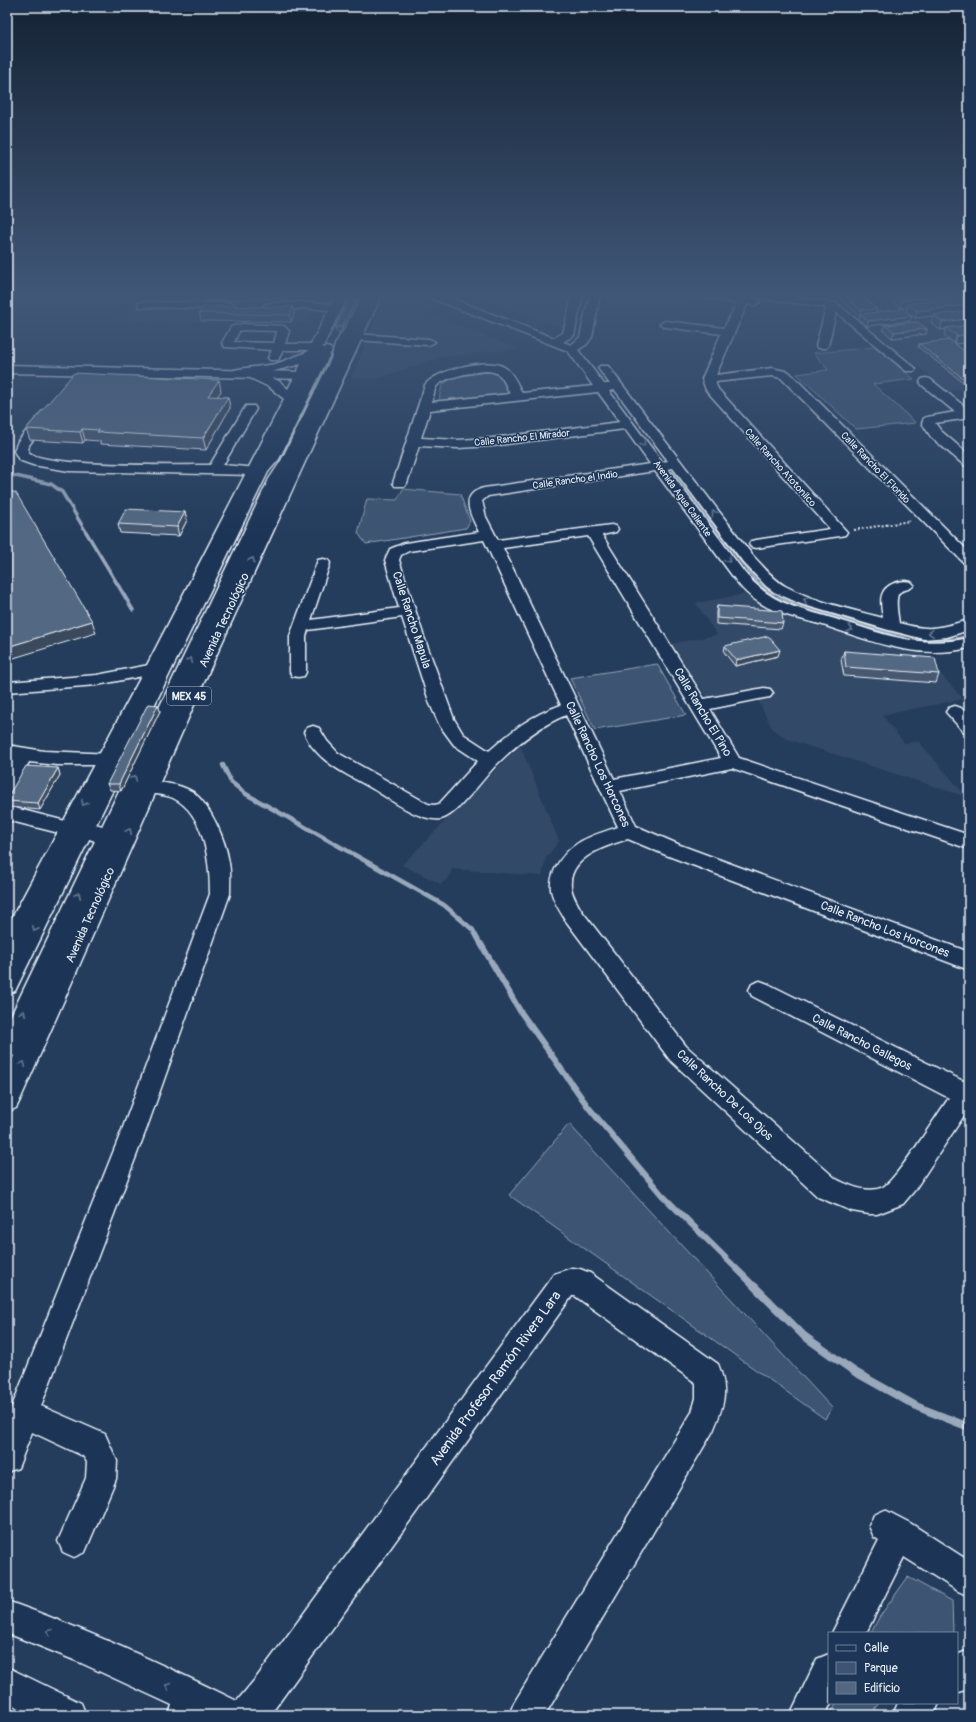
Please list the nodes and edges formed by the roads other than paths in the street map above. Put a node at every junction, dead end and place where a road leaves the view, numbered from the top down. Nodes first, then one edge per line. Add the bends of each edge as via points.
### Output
1 (246, 374) edge
2 (255, 374) edge
3 (316, 374) edge
4 (328, 374) edge
5 (333, 374) edge
6 (451, 374) edge
7 (504, 374) edge
8 (594, 374) edge
9 (606, 374) edge
10 (710, 374) edge
11 (750, 374) edge
12 (784, 374) edge
13 (302, 376) joint
14 (708, 379) junction
15 (108, 380) edge
16 (73, 382) edge
17 (926, 382) dead end
18 (618, 386) junction
19 (602, 388) junction
20 (291, 398) junction
21 (518, 398) junction
22 (56, 403) edge
23 (424, 407) junction
24 (250, 409) dead end
25 (967, 414) edge
26 (629, 425) junction
27 (414, 442) junction
28 (969, 462) edge
29 (676, 464) junction
30 (276, 466) junction
31 (660, 466) junction
32 (214, 469) junction
33 (400, 483) dead end
34 (476, 498) joint
35 (611, 529) dead end
36 (593, 532) junction
37 (491, 540) junction
38 (756, 544) dead end
39 (969, 560) edge
40 (323, 563) dead end
41 (906, 585) dead end
42 (407, 612) junction
43 (969, 625) edge
44 (302, 626) junction
45 (891, 626) junction
46 (969, 643) edge
47 (154, 670) junction
48 (298, 672) dead end
49 (7, 687) edge
50 (764, 693) dead end
51 (699, 706) junction
52 (571, 707) junction
53 (955, 712) dead end
54 (969, 727) edge
55 (313, 732) dead end
56 (15, 753) edge
57 (108, 759) junction
58 (490, 760) junction
59 (733, 762) junction
60 (7, 786) edge
61 (149, 787) junction
62 (609, 787) junction
63 (7, 813) edge
64 (77, 830) junction
65 (629, 831) junction
66 (106, 836) junction
67 (969, 842) edge
68 (116, 857) junction
69 (7, 949) edge
70 (969, 961) edge
71 (7, 985) edge
72 (760, 990) dead end
73 (7, 1048) edge
74 (967, 1092) edge
75 (7, 1100) edge
76 (24, 1413) junction
77 (7, 1457) edge
78 (74, 1541) dead end
79 (969, 1580) edge
80 (7, 1617) edge
81 (849, 1632) edge
82 (969, 1667) edge
83 (828, 1674) edge
84 (958, 1675) edge
85 (7, 1684) edge
86 (921, 1704) edge
87 (189, 1706) edge
88 (57, 1712) edge
89 (228, 1715) edge
90 (248, 1715) edge
91 (526, 1715) edge
92 (807, 1715) edge
93 (910, 1715) edge

1 - 20 main road via 274,384
2 - 13 street
3 - 30 street
4 - 30 street
5 - 30 main road, Avenida Tecnológico / MEX 45
6 - 23 street via 436,380 431,385
7 - 21 street
8 - 19 street, Avenida Agua Caliente
9 - 18 street, Avenida Agua Caliente
10 - 14 street
11 - 14 street, Calle Rancho El Florido
12 - 39 street, Calle Rancho El Florido
13 - 20 main road, Avenida Tecnológico / MEX 45
14 - 38 street, Calle Rancho Atotonilco via 712,390 840,532
15 - 16 street
17 - 25 street
18 - 19 street
18 - 29 street, Avenida Agua Caliente
19 - 21 street
19 - 26 street, Avenida Agua Caliente
20 - 30 main road, Avenida Tecnológico / MEX 45
21 - 23 street
22 - 32 street via 22,444 21,451 24,457 33,462 69,467
23 - 27 street
24 - 32 street
25 - 28 street via 931,420 928,423 936,434
26 - 27 street, Calle Rancho El Mirador via 492,442
26 -> 31 street, Avenida Agua Caliente
27 - 33 street
29 - 31 street, Calle Rancho el Indio
45 -> 29 street, Avenida Agua Caliente via 806,601 771,583 748,558
30 - 32 street
30 - 47 main road, Avenida Tecnológico / MEX 45
61 -> 30 main road, Avenida Tecnológico / MEX 45
30 - 64 street
66 -> 30 street
31 - 34 street, Calle Rancho el Indio via 484,492
31 -> 46 street, Avenida Agua Caliente via 739,575 751,589 771,603 877,637 914,646 946,648
34 - 37 street, Calle Rancho Los Horcones via 475,504
35 - 36 street, Calle Rancho Mapula
36 - 37 street, Calle Rancho Mapula
36 - 51 street, Calle Rancho El Pino
37 - 42 street, Calle Rancho Mapula via 405,547 395,552 392,560
37 - 52 street, Calle Rancho Los Horcones
40 - 44 street
41 - 45 street via 894,589 889,596
42 - 44 street
42 - 58 street, Calle Rancho Mapula via 450,730 465,745
43 -> 45 street, Avenida Agua Caliente via 934,634
44 - 48 street via 298,645
47 - 49 street via 97,680
47 - 57 main road, Avenida Tecnológico / MEX 45
50 - 51 street
51 - 59 street, Calle Rancho El Pino
52 - 58 street via 535,722
52 - 62 street, Calle Rancho Los Horcones
53 - 54 street
55 - 58 street via 320,745 332,757 422,809 434,812 441,812 452,804
56 - 57 street via 64,759
56 - 60 street
57 -> 64 main road, Avenida Tecnológico / MEX 45
59 - 62 street
59 - 67 street, Calle Rancho El Pino
68 -> 61 main road, Avenida Tecnológico / MEX 45
61 - 76 street via 180,793 201,814 219,863 220,894 134,1130
62 - 65 street, Calle Rancho Los Horcones
63 - 64 street
64 - 66 main road
64 - 69 main road, Avenida Tecnológico / MEX 45
64 -> 71 street
65 - 70 street, Calle Rancho Los Horcones
65 - 74 street, Calle Rancho De Los Ojos via 589,844 572,858 562,874 561,887 573,915 678,1053 827,1188 849,1199 874,1203 894,1195 905,1183
66 - 68 main road
73 -> 66 street
75 -> 68 main road, Avenida Tecnológico / MEX 45
72 - 74 street, Calle Rancho Gallegos
76 - 77 street
76 - 78 street via 94,1446 102,1461 101,1479
79 - 81 street via 892,1530
87 -> 80 street via 48,1631
82 - 84 street
83 - 92 street
85 - 88 street
86 - 93 street
87 - 89 street
90 - 91 street, Avenida Profesor Ramón Rivera Lara via 564,1284 570,1281 580,1283 708,1374 712,1386 710,1402 703,1421

